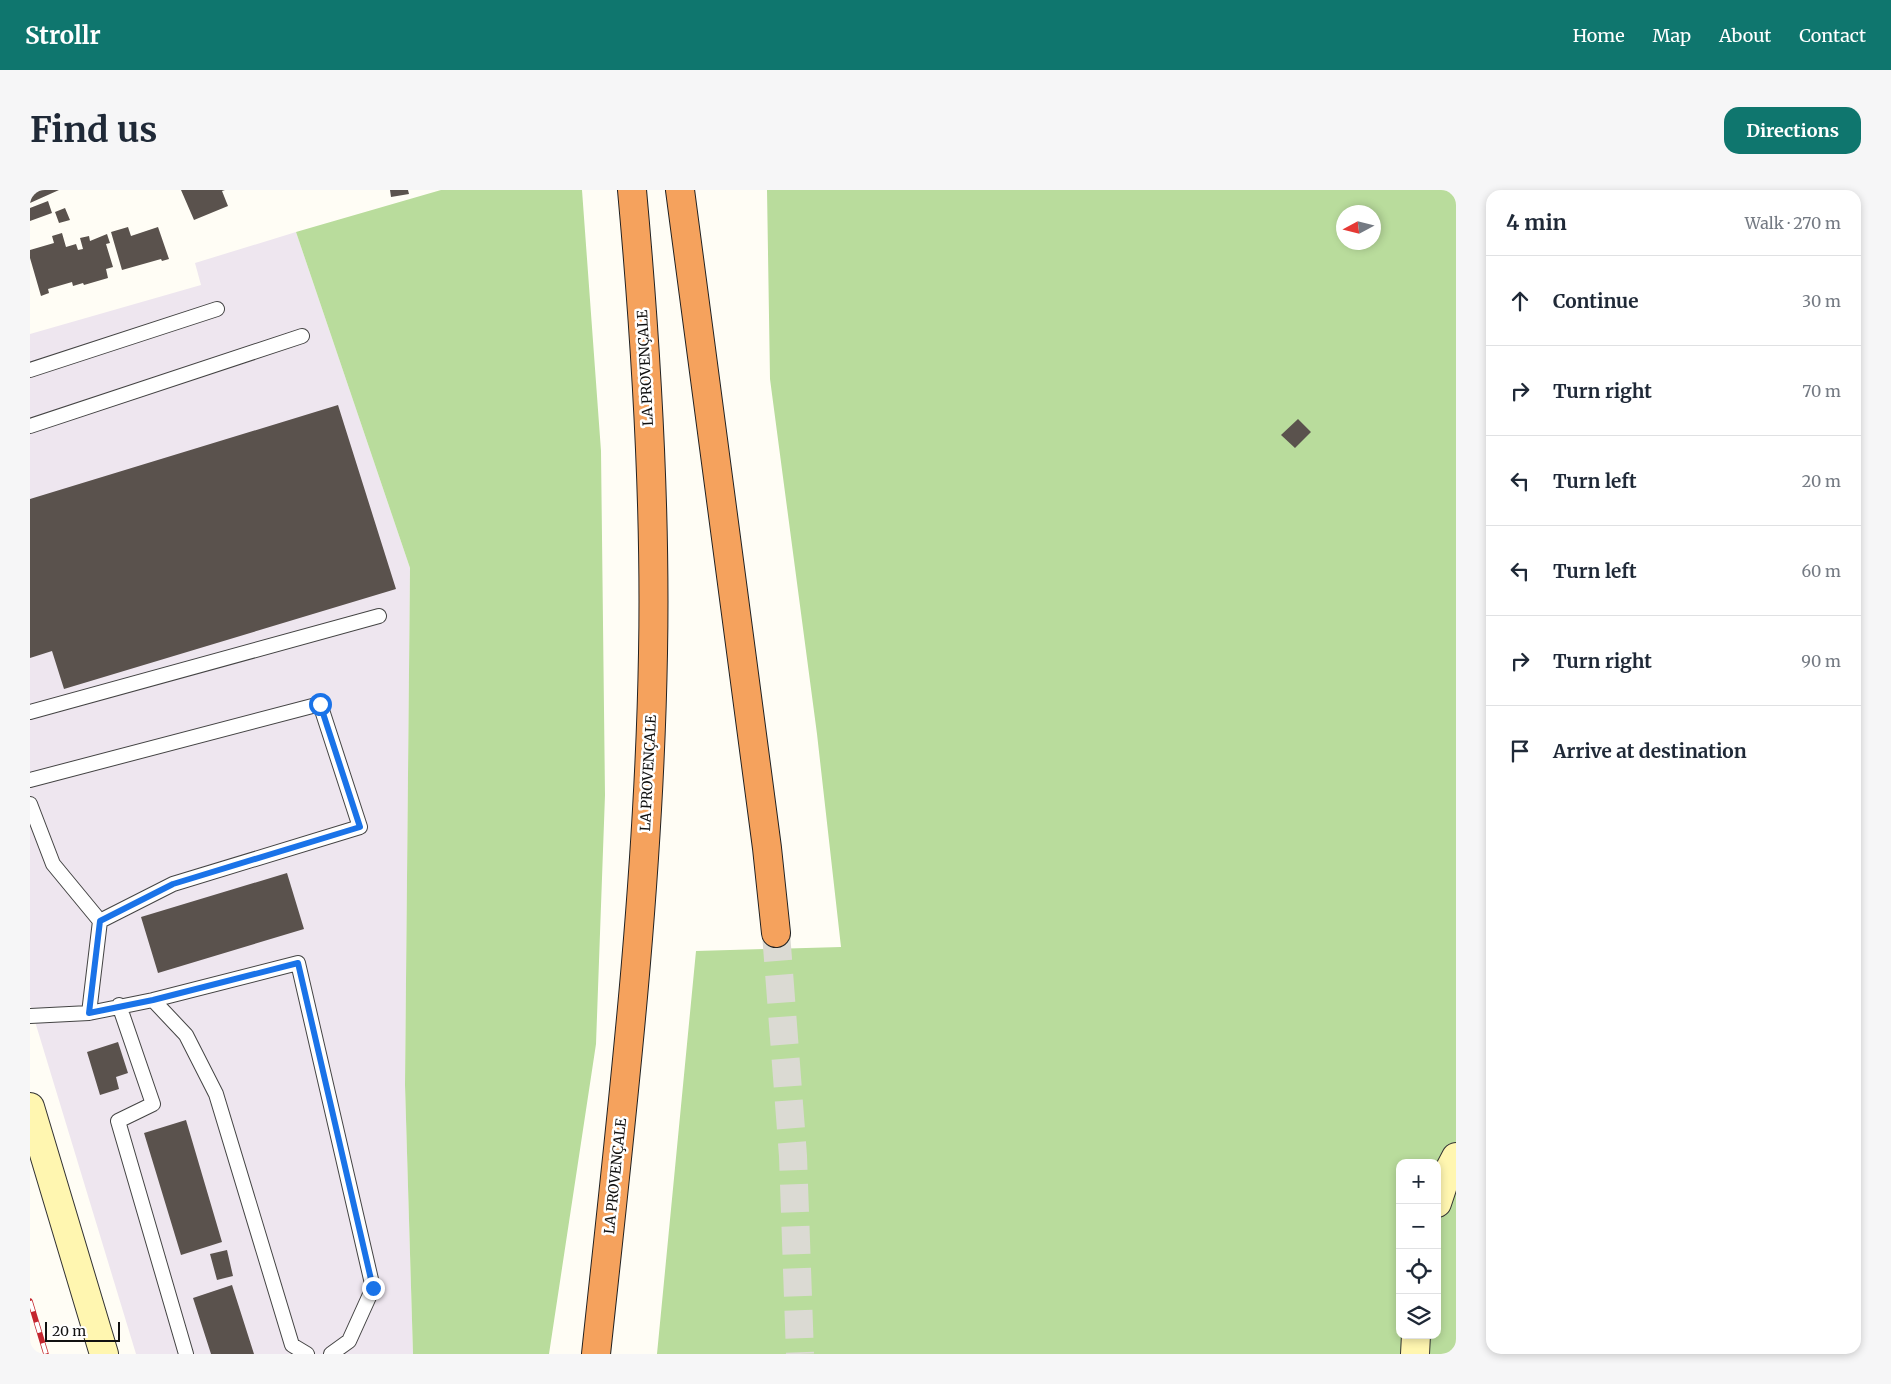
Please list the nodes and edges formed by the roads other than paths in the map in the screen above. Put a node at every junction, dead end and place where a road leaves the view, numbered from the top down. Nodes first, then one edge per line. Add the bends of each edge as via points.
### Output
1 (632, 190) edge
2 (680, 190) edge
3 (217, 309) dead end
4 (302, 336) dead end
5 (30, 370) edge
6 (30, 426) edge
7 (379, 616) dead end
8 (30, 712) edge
9 (30, 780) edge
10 (30, 804) edge
11 (100, 921) junction
12 (776, 933) tunnel mouth
13 (153, 1000) junction
14 (119, 1005) junction
15 (89, 1013) junction
16 (30, 1016) edge
17 (30, 1107) edge
18 (1456, 1157) edge
19 (1441, 1190) edge
20 (104, 1354) edge
21 (186, 1354) edge
22 (307, 1354) edge
23 (332, 1354) edge
24 (596, 1354) edge

1 - 24 highway, LA PROVENÇALE via 650,456 653,670 639,931
2 - 12 highway
3 - 5 lane
4 - 6 lane
7 - 8 lane
9 - 11 lane via 320,704 360,827 173,884
10 - 11 lane via 53,864
11 - 15 lane
13 - 14 lane
13 - 22 lane via 186,1035 216,1094 292,1345
13 - 23 lane via 298,963 373,1288 348,1341
14 - 15 lane
14 - 21 lane via 153,1104 118,1121
15 - 16 lane
17 - 20 street
18 - 19 street

